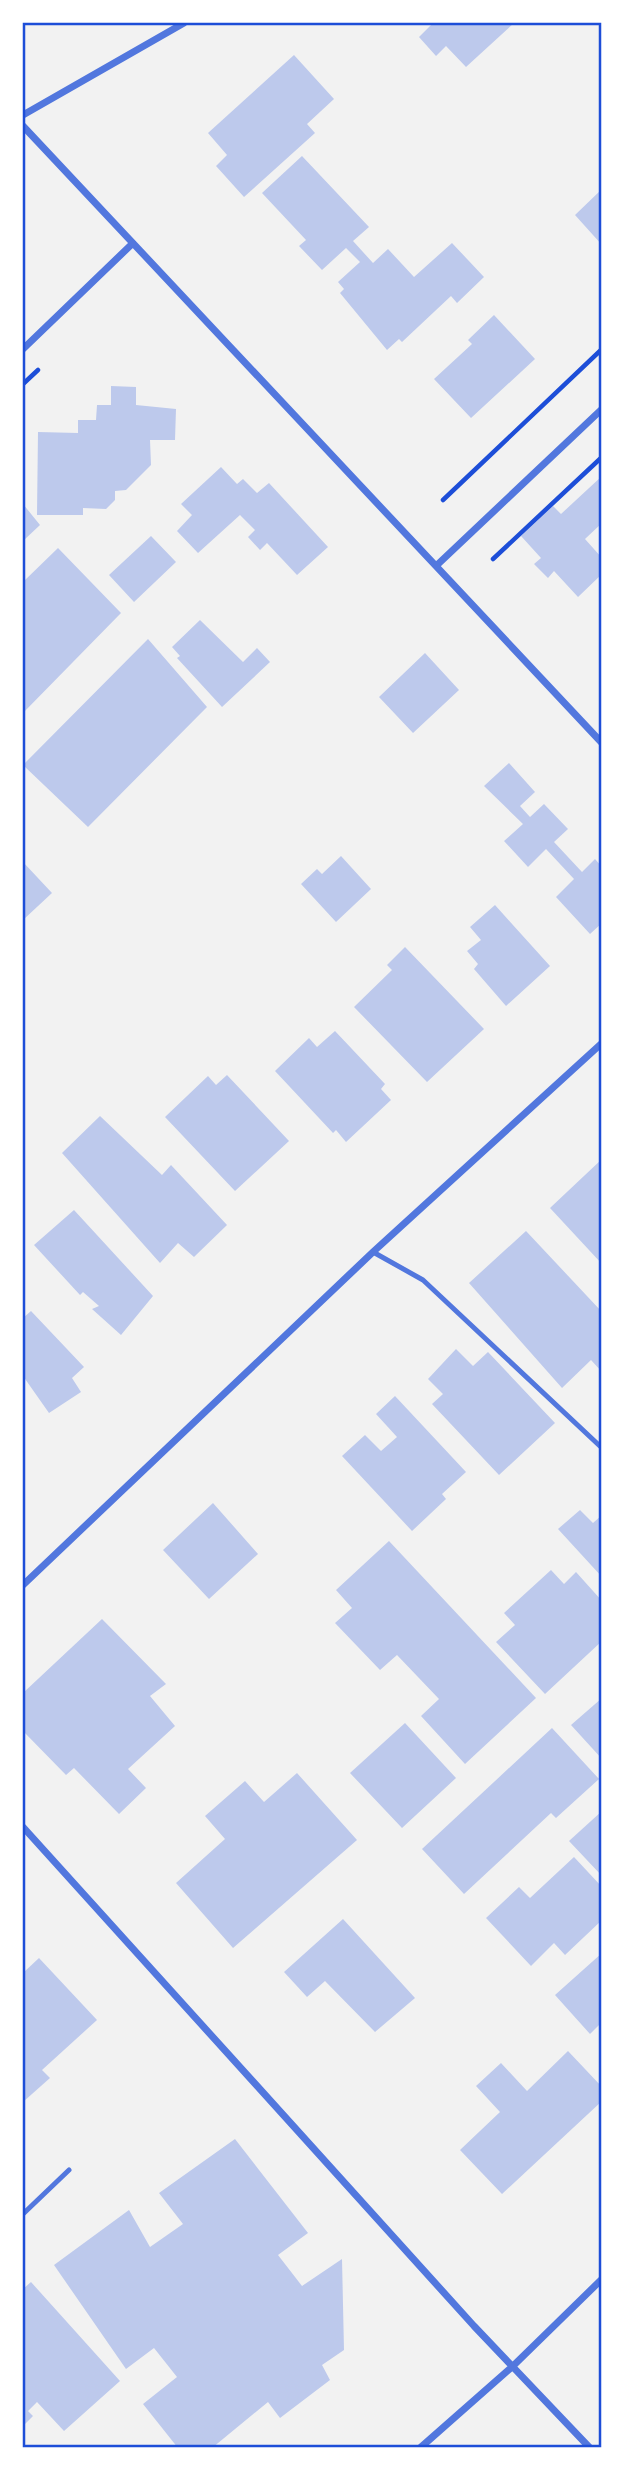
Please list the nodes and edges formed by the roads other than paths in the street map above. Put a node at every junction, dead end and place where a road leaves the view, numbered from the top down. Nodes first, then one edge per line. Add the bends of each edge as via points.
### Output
1 (184, 23) edge
2 (23, 115) edge
3 (23, 126) edge
4 (132, 244) junction
5 (23, 348) edge
6 (602, 409) edge
7 (436, 566) junction
8 (602, 743) edge
9 (602, 1043) edge
10 (373, 1252) junction
11 (602, 1448) edge
12 (23, 1585) edge
13 (23, 1827) edge
14 (69, 2170) dead end
15 (23, 2214) edge
16 (602, 2279) edge
17 (513, 2366) junction
18 (421, 2448) edge
19 (590, 2448) edge

1 - 2 street
3 - 4 street
4 - 5 street
4 - 7 street
6 - 7 street
7 - 8 street
9 - 10 street
10 - 11 lane via 423,1280
10 - 12 street
13 - 17 street
14 - 15 lane
16 - 17 street
17 - 18 street
17 - 19 street

